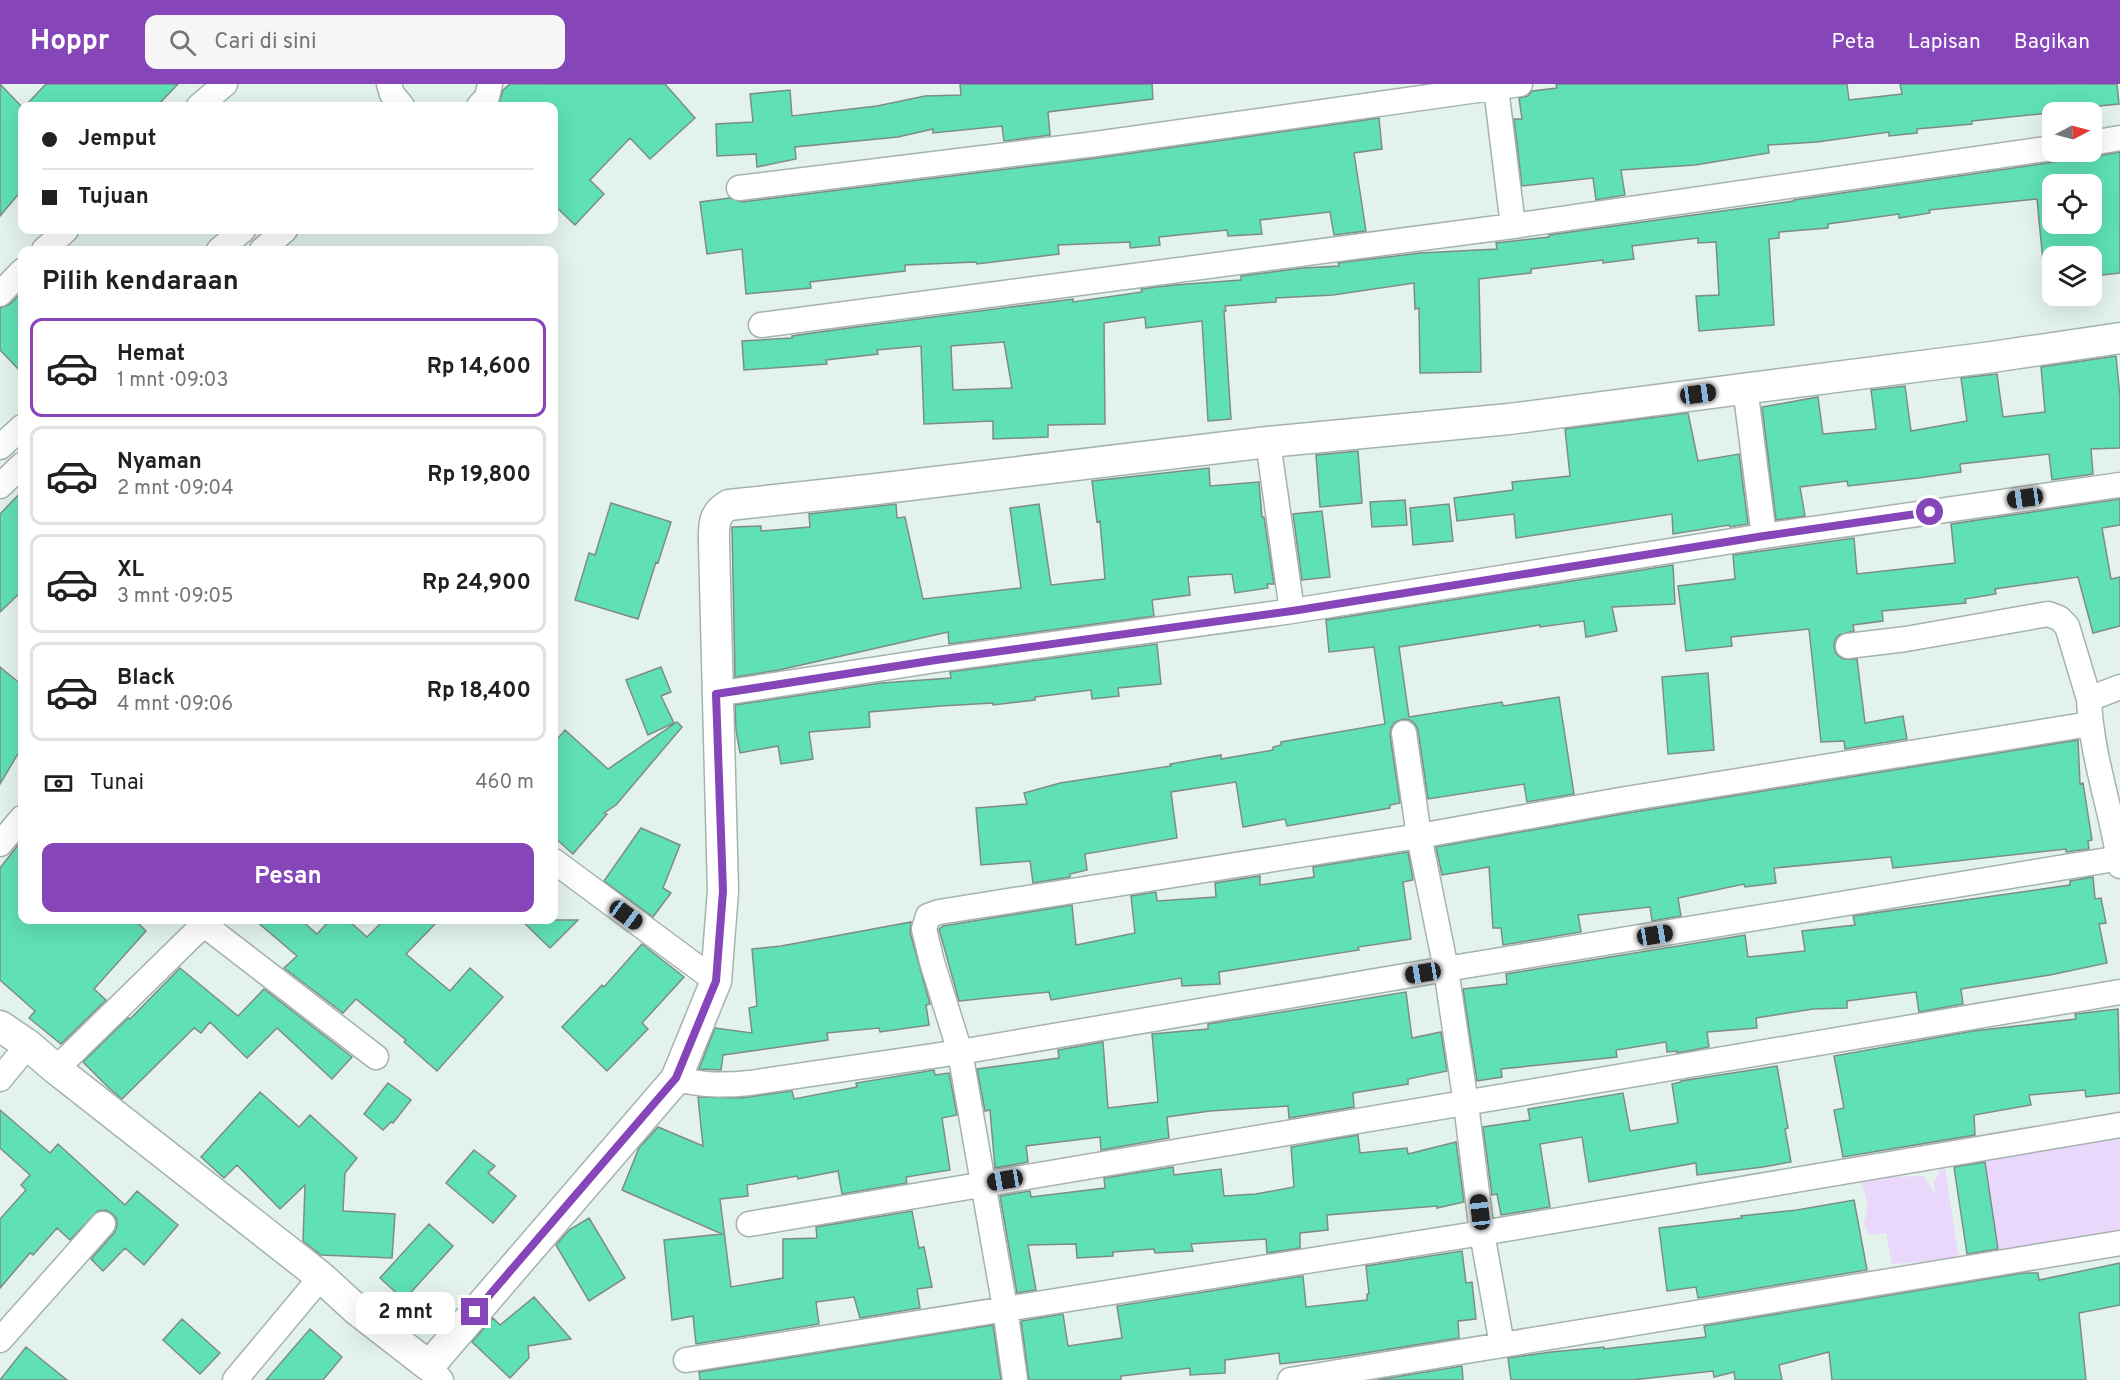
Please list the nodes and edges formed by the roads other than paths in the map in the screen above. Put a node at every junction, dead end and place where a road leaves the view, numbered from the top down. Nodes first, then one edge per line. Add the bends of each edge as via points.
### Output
1 (225, 84) edge
2 (490, 84) edge
3 (1520, 84) edge
4 (1496, 88) junction
5 (204, 102) edge
6 (483, 102) edge
7 (2120, 138) edge
8 (2102, 141) edge
9 (2042, 149) edge
10 (738, 188) dead end
11 (1513, 226) junction
12 (62, 234) edge
13 (238, 234) edge
14 (280, 234) edge
15 (48, 246) edge
16 (224, 246) edge
17 (267, 246) edge
18 (18, 275) edge
19 (0, 294) edge
20 (761, 325) dead end
21 (2120, 338) edge
22 (1745, 387) junction
23 (18, 431) edge
24 (1268, 442) junction
25 (0, 447) edge
26 (2120, 485) edge
27 (1764, 536) junction
28 (1292, 611) junction
29 (1848, 646) dead end
30 (2120, 687) edge
31 (716, 694) junction
32 (2089, 699) junction
33 (2090, 724) junction
34 (1404, 733) dead end
35 (18, 824) edge
36 (1419, 836) junction
37 (0, 844) edge
38 (2120, 861) edge
39 (558, 864) edge
40 (204, 924) edge
41 (206, 924) edge
42 (1446, 969) junction
43 (716, 981) junction
44 (2120, 992) edge
45 (0, 1026) edge
46 (28, 1045) junction
47 (960, 1052) junction
48 (376, 1057) dead end
49 (56, 1069) junction
50 (676, 1078) junction
51 (0, 1079) edge
52 (1466, 1104) junction
53 (2120, 1125) edge
54 (982, 1184) junction
55 (103, 1224) dead end
56 (749, 1224) dead end
57 (1482, 1233) junction
58 (2120, 1243) edge
59 (321, 1277) junction
60 (1005, 1308) junction
61 (0, 1340) edge
62 (1502, 1345) junction
63 (686, 1360) dead end
64 (435, 1373) edge
65 (236, 1380) edge
66 (1015, 1380) edge
67 (1290, 1380) edge

1 - 5 street
2 - 6 street
3 - 4 street
4 - 10 street via 1095,144
4 - 11 street
7 - 8 street
9 - 11 street
11 - 20 street
12 - 15 street
13 - 16 street
14 - 17 street
18 - 19 street
21 - 22 street
22 - 24 street via 1509,419
22 - 27 street
23 - 25 street
24 - 28 street
24 - 31 street via 729,505 715,519
26 - 27 street
27 - 28 street
28 - 31 street
29 - 32 street via 2048,614 2067,626
30 - 32 street
31 - 43 street via 723,891
32 - 33 street
33 - 36 street
33 - 38 street
34 - 36 street
35 - 37 street
36 - 42 street
36 - 47 street via 928,916 924,929
38 - 42 street
39 - 43 street
40 - 49 street
41 - 48 street
42 - 47 street
42 - 52 street
43 - 50 street
44 - 52 street
45 - 46 street
46 - 49 street
46 - 51 street
47 - 50 street via 721,1086
47 - 54 street
49 - 59 street
50 - 64 street
52 - 54 street
52 - 57 street
53 - 57 street
54 - 56 street
54 - 60 street
55 - 61 street
57 - 60 street
57 - 62 street
58 - 62 street
59 - 64 street
59 - 65 street
60 - 63 street
60 - 66 street
62 - 67 street

